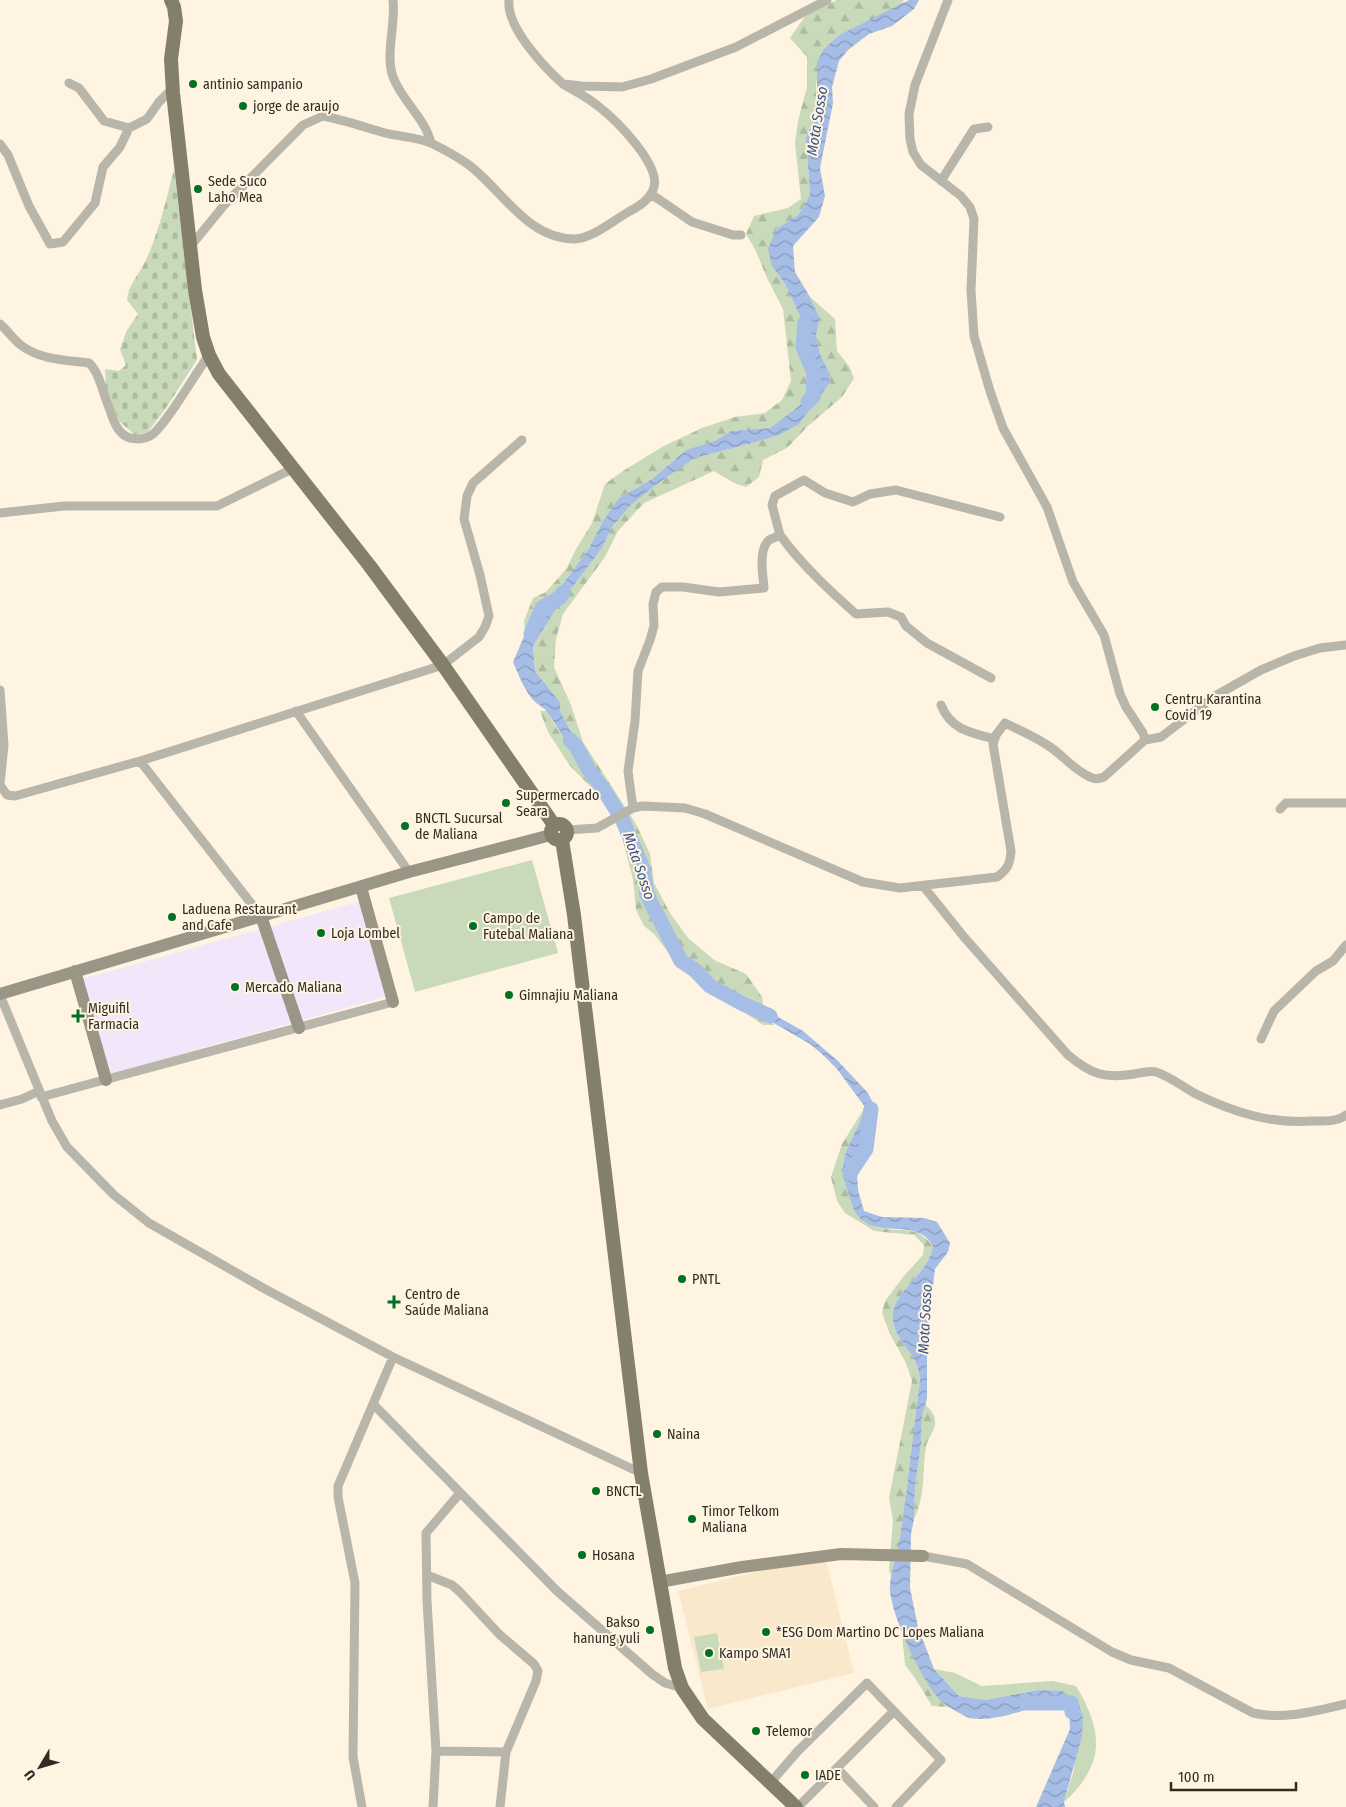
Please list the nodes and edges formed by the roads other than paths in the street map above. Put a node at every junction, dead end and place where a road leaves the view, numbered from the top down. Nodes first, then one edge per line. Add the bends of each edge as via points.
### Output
1 (171, 0) edge
2 (393, 0) edge
3 (509, 0) edge
4 (827, 0) edge
5 (948, 0) edge
6 (69, 84) dead end
7 (563, 84) junction
8 (173, 88) junction
9 (988, 127) dead end
10 (128, 128) junction
11 (431, 143) junction
12 (0, 144) edge
13 (941, 181) junction
14 (651, 194) junction
15 (741, 235) dead end
16 (190, 248) junction
17 (0, 324) edge
18 (209, 355) junction
19 (522, 440) dead end
20 (294, 468) junction
21 (0, 513) edge
22 (1000, 517) dead end
23 (780, 535) junction
24 (1346, 644) edge
25 (443, 665) junction
26 (991, 678) dead end
27 (0, 690) edge
28 (941, 705) dead end
29 (296, 710) junction
30 (995, 739) junction
31 (1145, 740) junction
32 (140, 761) junction
33 (0, 784) edge
34 (1346, 803) edge
35 (633, 808) junction
36 (1280, 809) dead end
37 (558, 832) junction
38 (409, 872) junction
39 (361, 887) junction
40 (924, 887) junction
41 (261, 916) junction
42 (1346, 945) edge
43 (75, 971) junction
44 (0, 994) edge
45 (393, 1002) joint
46 (300, 1028) junction
47 (1261, 1039) dead end
48 (106, 1080) junction
49 (40, 1094) junction
50 (0, 1105) edge
51 (1346, 1115) edge
52 (393, 1357) junction
53 (373, 1404) junction
54 (641, 1472) junction
55 (460, 1493) junction
56 (923, 1556) joint
57 (427, 1575) junction
58 (659, 1582) junction
59 (682, 1688) junction
60 (1346, 1704) edge
61 (894, 1711) junction
62 (436, 1751) junction
63 (506, 1752) junction
64 (837, 1768) junction
65 (771, 1782) junction
66 (362, 1807) edge
67 (433, 1807) edge
68 (500, 1807) edge
69 (797, 1807) edge
70 (874, 1807) edge
71 (896, 1807) edge

1 - 8 main road via 176,21 171,59
2 - 11 street via 390,64 393,76 428,131
3 - 7 street via 515,23 529,47
4 - 7 street via 736,47 651,79 622,87
5 - 13 street via 915,86 909,114 913,152 921,165
6 - 10 street via 79,88 104,121
7 - 14 street via 598,105 632,139 653,170 656,181
8 - 10 street via 147,119
8 - 16 main road
9 - 13 street via 974,129
10 - 12 street via 120,146 103,168 95,203 63,242 50,244
11 - 14 street via 468,164 528,222 564,238 589,236 633,210
11 - 16 street via 330,117 316,118 303,125 225,204
13 - 31 street via 970,207 974,219 971,290 974,336 1003,428 1047,507 1073,582 1104,635 1120,694
14 - 15 street via 692,222
16 - 18 main road via 202,337
17 - 18 street via 30,352 90,363 117,427 125,436 138,440 159,429
18 - 20 main road via 219,374
19 - 25 street via 473,483 467,496 464,519 489,616 479,637
20 - 21 street via 217,506 64,506
20 - 25 main road
22 - 23 street via 896,490 870,494 853,502 825,493 804,480 775,496 772,505
23 - 26 street via 826,587 856,614 888,612 901,617 906,626 927,643
23 - 35 street via 768,541 764,549 764,588 719,592 662,587 656,592 652,604 654,626 638,671 628,771
24 - 31 street via 1320,648 1261,670 1215,696 1161,737
25 - 29 street
25 - 37 main road
27 - 33 street via 4,745
28 - 30 street via 954,725
29 - 32 street
29 - 38 street
30 - 31 street via 1005,723 1051,748 1092,779 1104,776
30 - 40 street via 993,744 1011,851 1010,864 997,878
32 - 33 street via 15,796 7,795
32 - 41 street
34 - 36 street via 1286,803
35 - 37 street via 596,828
35 - 40 street via 685,808 706,814 863,882 900,888
37 - 38 street
37 - 54 main road via 574,915
38 - 39 street
39 - 41 street
39 - 45 street
40 - 51 street via 1068,1055 1083,1067 1108,1077 1154,1071 1197,1094 1269,1120 1291,1123 1340,1120
41 - 43 street
41 - 46 street
42 - 47 street via 1333,961 1316,971 1274,1011
43 - 44 street
43 - 48 street
44 - 49 street
45 - 46 street
46 - 48 street
48 - 49 street
49 - 50 street
49 - 52 street via 68,1147 114,1195 149,1224
52 - 53 street
52 - 54 street
53 - 55 street
53 - 66 street via 338,1486 354,1583 353,1757
54 - 58 main road
55 - 57 street via 426,1534
55 - 59 street via 557,1592 652,1674
56 - 58 street via 841,1554
56 - 60 street via 967,1564 1112,1652 1131,1660 1169,1668 1253,1713 1283,1716
57 - 62 street
57 - 63 street via 452,1585 538,1671
58 - 59 main road via 675,1668
59 - 65 main road via 702,1719
61 - 64 street
61 - 65 street via 867,1683
61 - 71 street via 941,1760
62 - 63 street
62 - 67 street
63 - 68 street
64 - 69 street
64 - 70 street
65 - 69 main road

